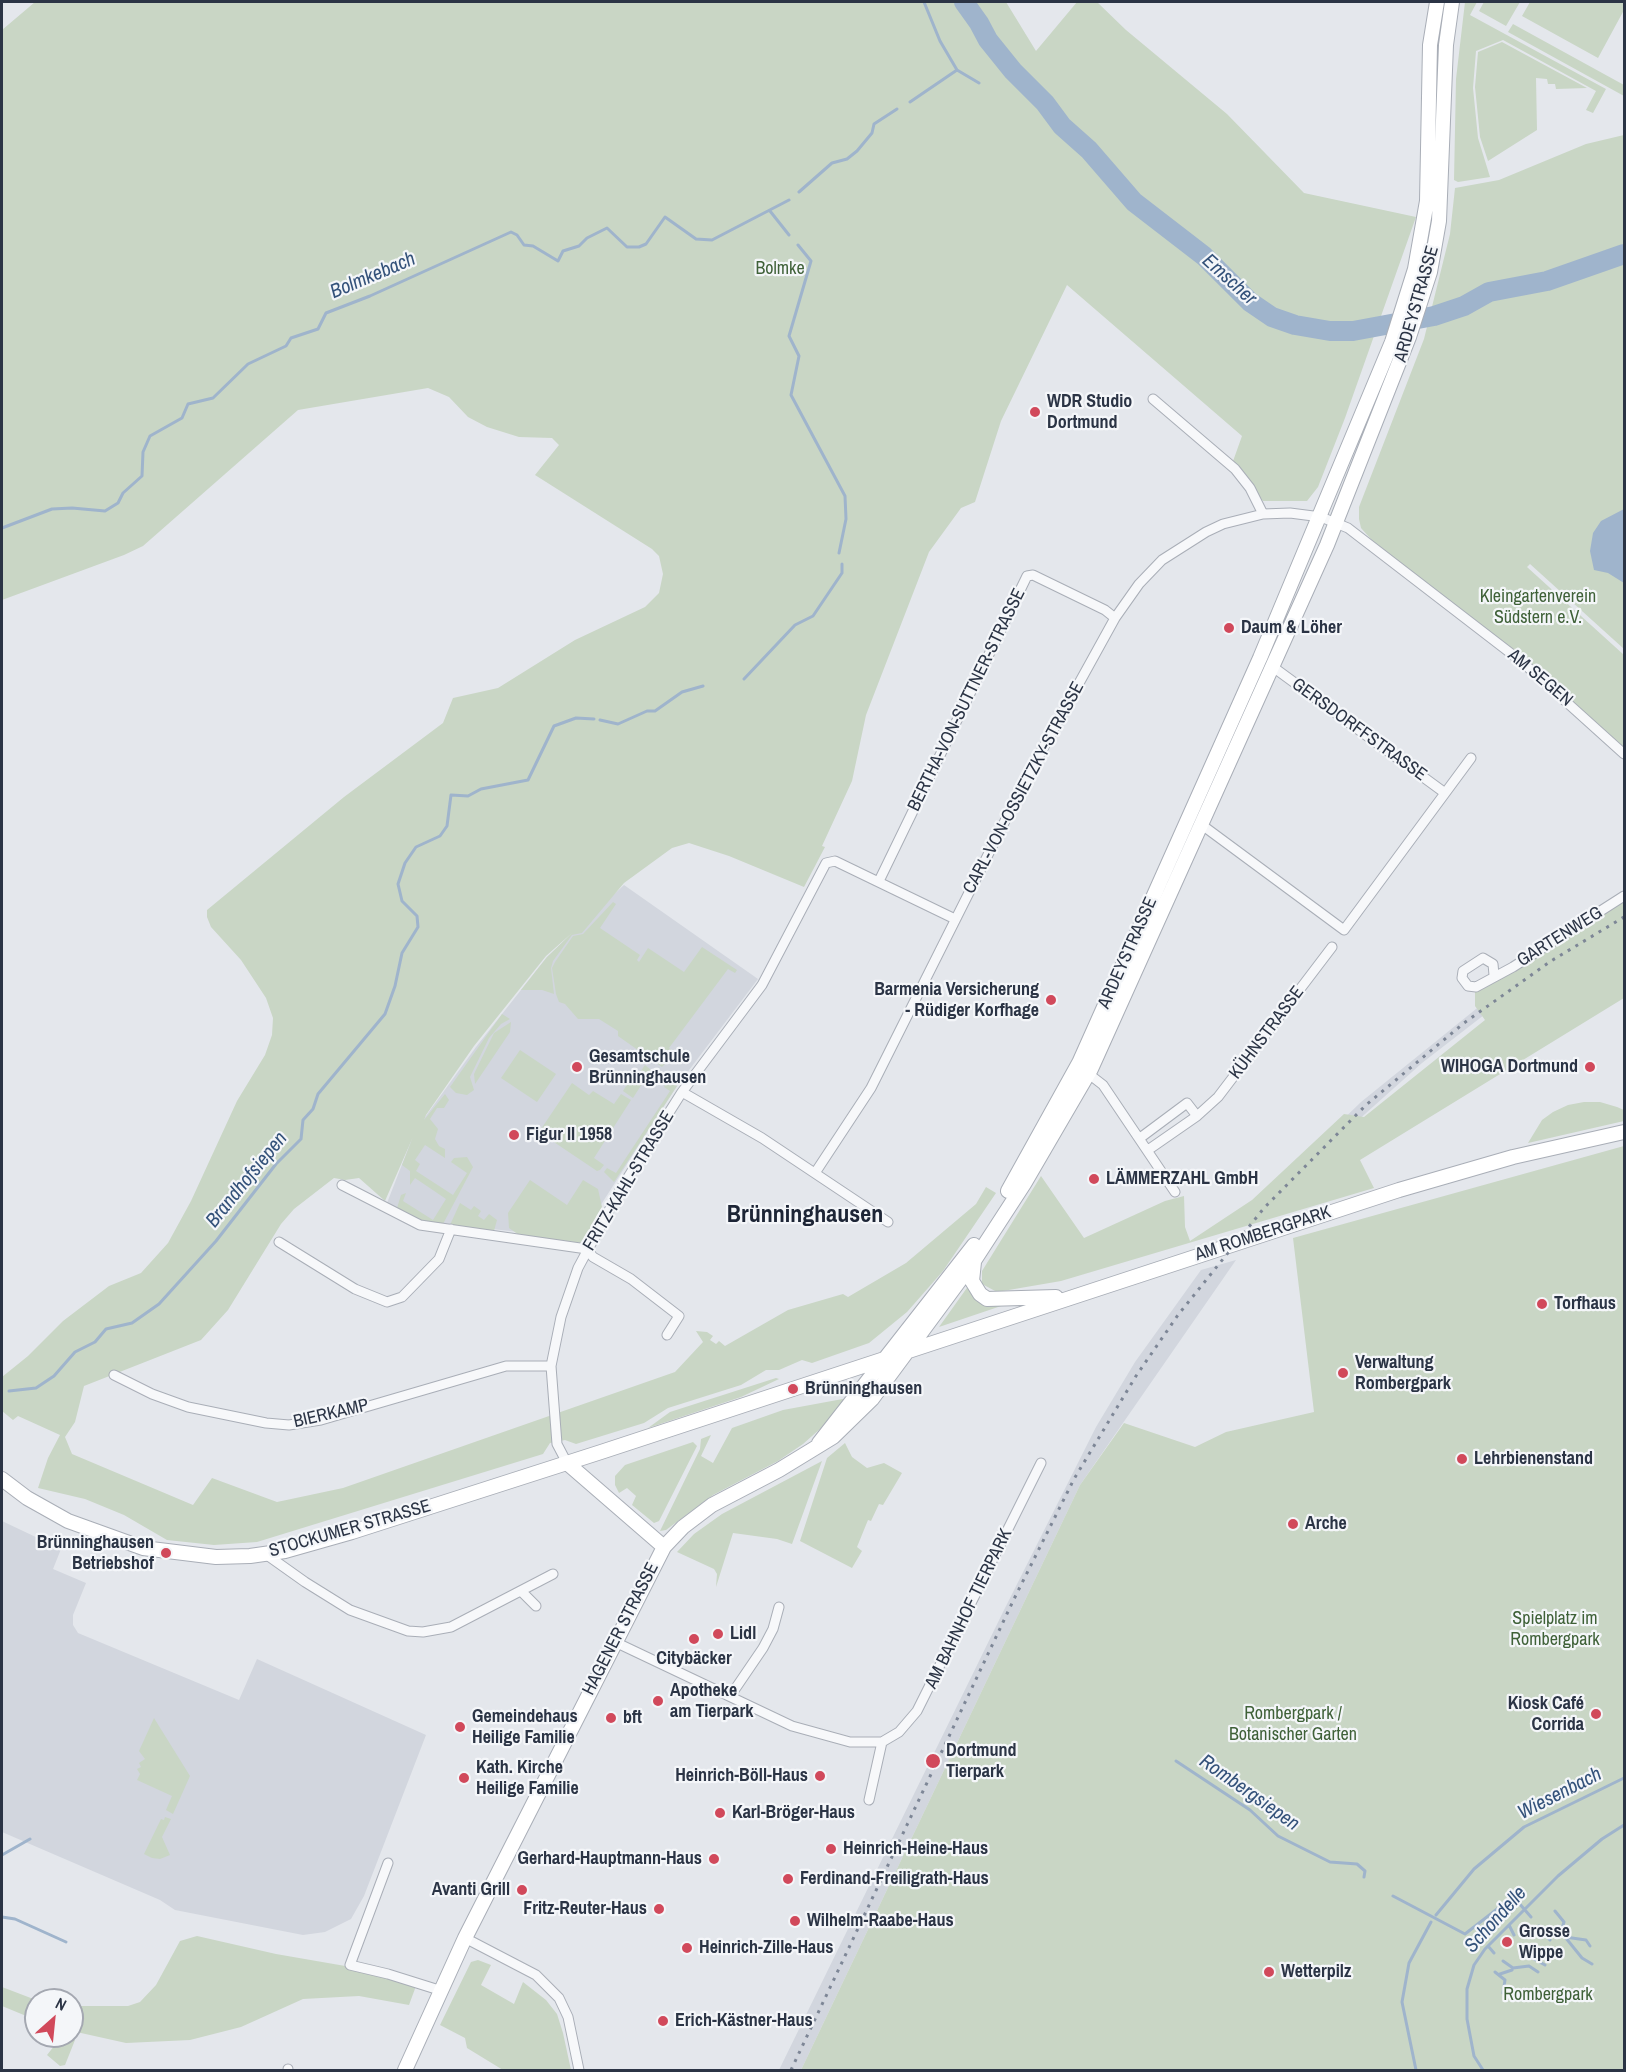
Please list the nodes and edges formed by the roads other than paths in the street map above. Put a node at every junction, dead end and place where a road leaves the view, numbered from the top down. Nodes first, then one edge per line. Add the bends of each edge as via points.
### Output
1 (1437, 2) edge
2 (1452, 2) edge
3 (1153, 399) dead end
4 (1263, 514) junction
5 (1321, 517) junction
6 (1336, 523) junction
7 (1115, 618) junction
8 (1273, 667) junction
9 (1624, 754) edge
10 (1471, 758) dead end
11 (1445, 793) junction
12 (1202, 825) junction
13 (879, 882) junction
14 (1624, 896) edge
15 (955, 919) junction
16 (1332, 947) dead end
17 (1494, 975) dead end
18 (1083, 1070) junction
19 (682, 1092) junction
20 (1197, 1116) junction
21 (1624, 1132) edge
22 (1140, 1138) junction
23 (1148, 1150) junction
24 (815, 1173) junction
25 (342, 1185) dead end
26 (1175, 1191) dead end
27 (888, 1222) dead end
28 (451, 1229) junction
29 (279, 1242) dead end
30 (587, 1249) junction
31 (974, 1261) junction
32 (1073, 1296) junction
33 (667, 1335) dead end
34 (905, 1352) junction
35 (884, 1360) junction
36 (551, 1366) junction
37 (114, 1375) dead end
38 (816, 1447) junction
39 (567, 1462) junction
40 (1041, 1463) dead end
41 (2, 1479) edge
42 (664, 1547) junction
43 (267, 1555) junction
44 (552, 1574) dead end
45 (521, 1591) junction
46 (536, 1606) dead end
47 (779, 1607) dead end
48 (615, 1642) junction
49 (731, 1695) junction
50 (882, 1742) junction
51 (869, 1800) dead end
52 (388, 1863) dead end
53 (465, 1938) junction
54 (439, 1990) junction
55 (405, 2070) edge
56 (579, 2070) edge

1 - 5 main road, ARDEYSTRASSE via 1430,45 1427,201 1420,244 1392,342
2 - 6 main road, ARDEYSTRASSE via 1446,45 1439,213 1430,272 1409,337
3 - 4 street via 1234,469 1250,488
4 - 5 street, CARL-VON-OSSIETZKY-STRASSE
4 - 7 street, CARL-VON-OSSIETZKY-STRASSE via 1223,524 1179,548 1139,584
5 - 6 street
5 - 18 main road, ARDEYSTRASSE
6 - 8 main road, ARDEYSTRASSE
6 - 9 street, AM SEGEN via 1362,538 1522,662
7 - 13 street, BERTHA-VON-SUTTNER-STRASSE via 1041,578 1027,576
7 - 15 street, CARL-VON-OSSIETZKY-STRASSE
8 - 11 street, GERSDORFFSTRASSE
8 - 12 main road, ARDEYSTRASSE
10 - 11 street, GERSDORFFSTRASSE
11 - 12 street, GERSDORFFSTRASSE via 1344,930
12 - 18 main road, ARDEYSTRASSE
13 - 15 street
13 - 19 street, FRITZ-KAHL-STRASSE via 835,861 826,863 762,986
14 - 17 street, GARTENWEG via 1513,967
15 - 24 street, CARL-VON-OSSIETZKY-STRASSE via 871,1088
16 - 20 street, KÜHNSTRASSE via 1239,1071
18 - 22 street via 1103,1085
18 - 31 main road, ARDEYSTRASSE via 1024,1184
18 - 35 main road, ARDEYSTRASSE via 974,1245
19 - 24 street
19 - 30 street, FRITZ-KAHL-STRASSE
20 - 22 street via 1187,1103
20 - 23 street, KÜHNSTRASSE
21 - 32 main road, AM ROMBERGPARK via 1513,1157 1399,1190
22 - 23 street
23 - 26 street
24 - 27 street
25 - 28 street via 420,1225
28 - 29 street via 439,1259 402,1297 387,1302 355,1289
28 - 30 street
30 - 33 street via 679,1316
30 - 36 street, FRITZ-KAHL-STRASSE via 566,1300
31 - 32 main road via 972,1281 987,1299
31 - 34 main road, ARDEYSTRASSE
32 - 34 main road, AM ROMBERGPARK
34 - 35 main road, STOCKUMER STRASSE
34 - 38 main road, HAGENER STRASSE via 872,1399 843,1429
35 - 38 main road, HAGENER STRASSE
35 - 39 main road, STOCKUMER STRASSE
36 - 37 street, BIERKAMP via 506,1366 321,1420 288,1425 188,1407
36 - 39 street, FRITZ-KAHL-STRASSE via 557,1444
38 - 42 main road, HAGENER STRASSE via 695,1517
39 - 42 main road
39 - 43 main road, STOCKUMER STRASSE via 352,1532
40 - 50 street, AM BAHNHOF TIERPARK via 917,1712 899,1732
41 - 43 main road, STOCKUMER STRASSE via 47,1510 122,1542 195,1556
42 - 48 main road, HAGENER STRASSE
43 - 45 street via 337,1603 408,1631 438,1631
44 - 45 street
45 - 46 street
47 - 49 street via 763,1648
48 - 49 street
48 - 53 main road, HAGENER STRASSE
49 - 50 street via 759,1712 819,1734 850,1742
50 - 51 street
52 - 54 street via 350,1965
53 - 54 main road, HAGENER STRASSE
53 - 56 street via 536,1975 559,1998 568,2017
54 - 55 main road, HAGENER STRASSE

